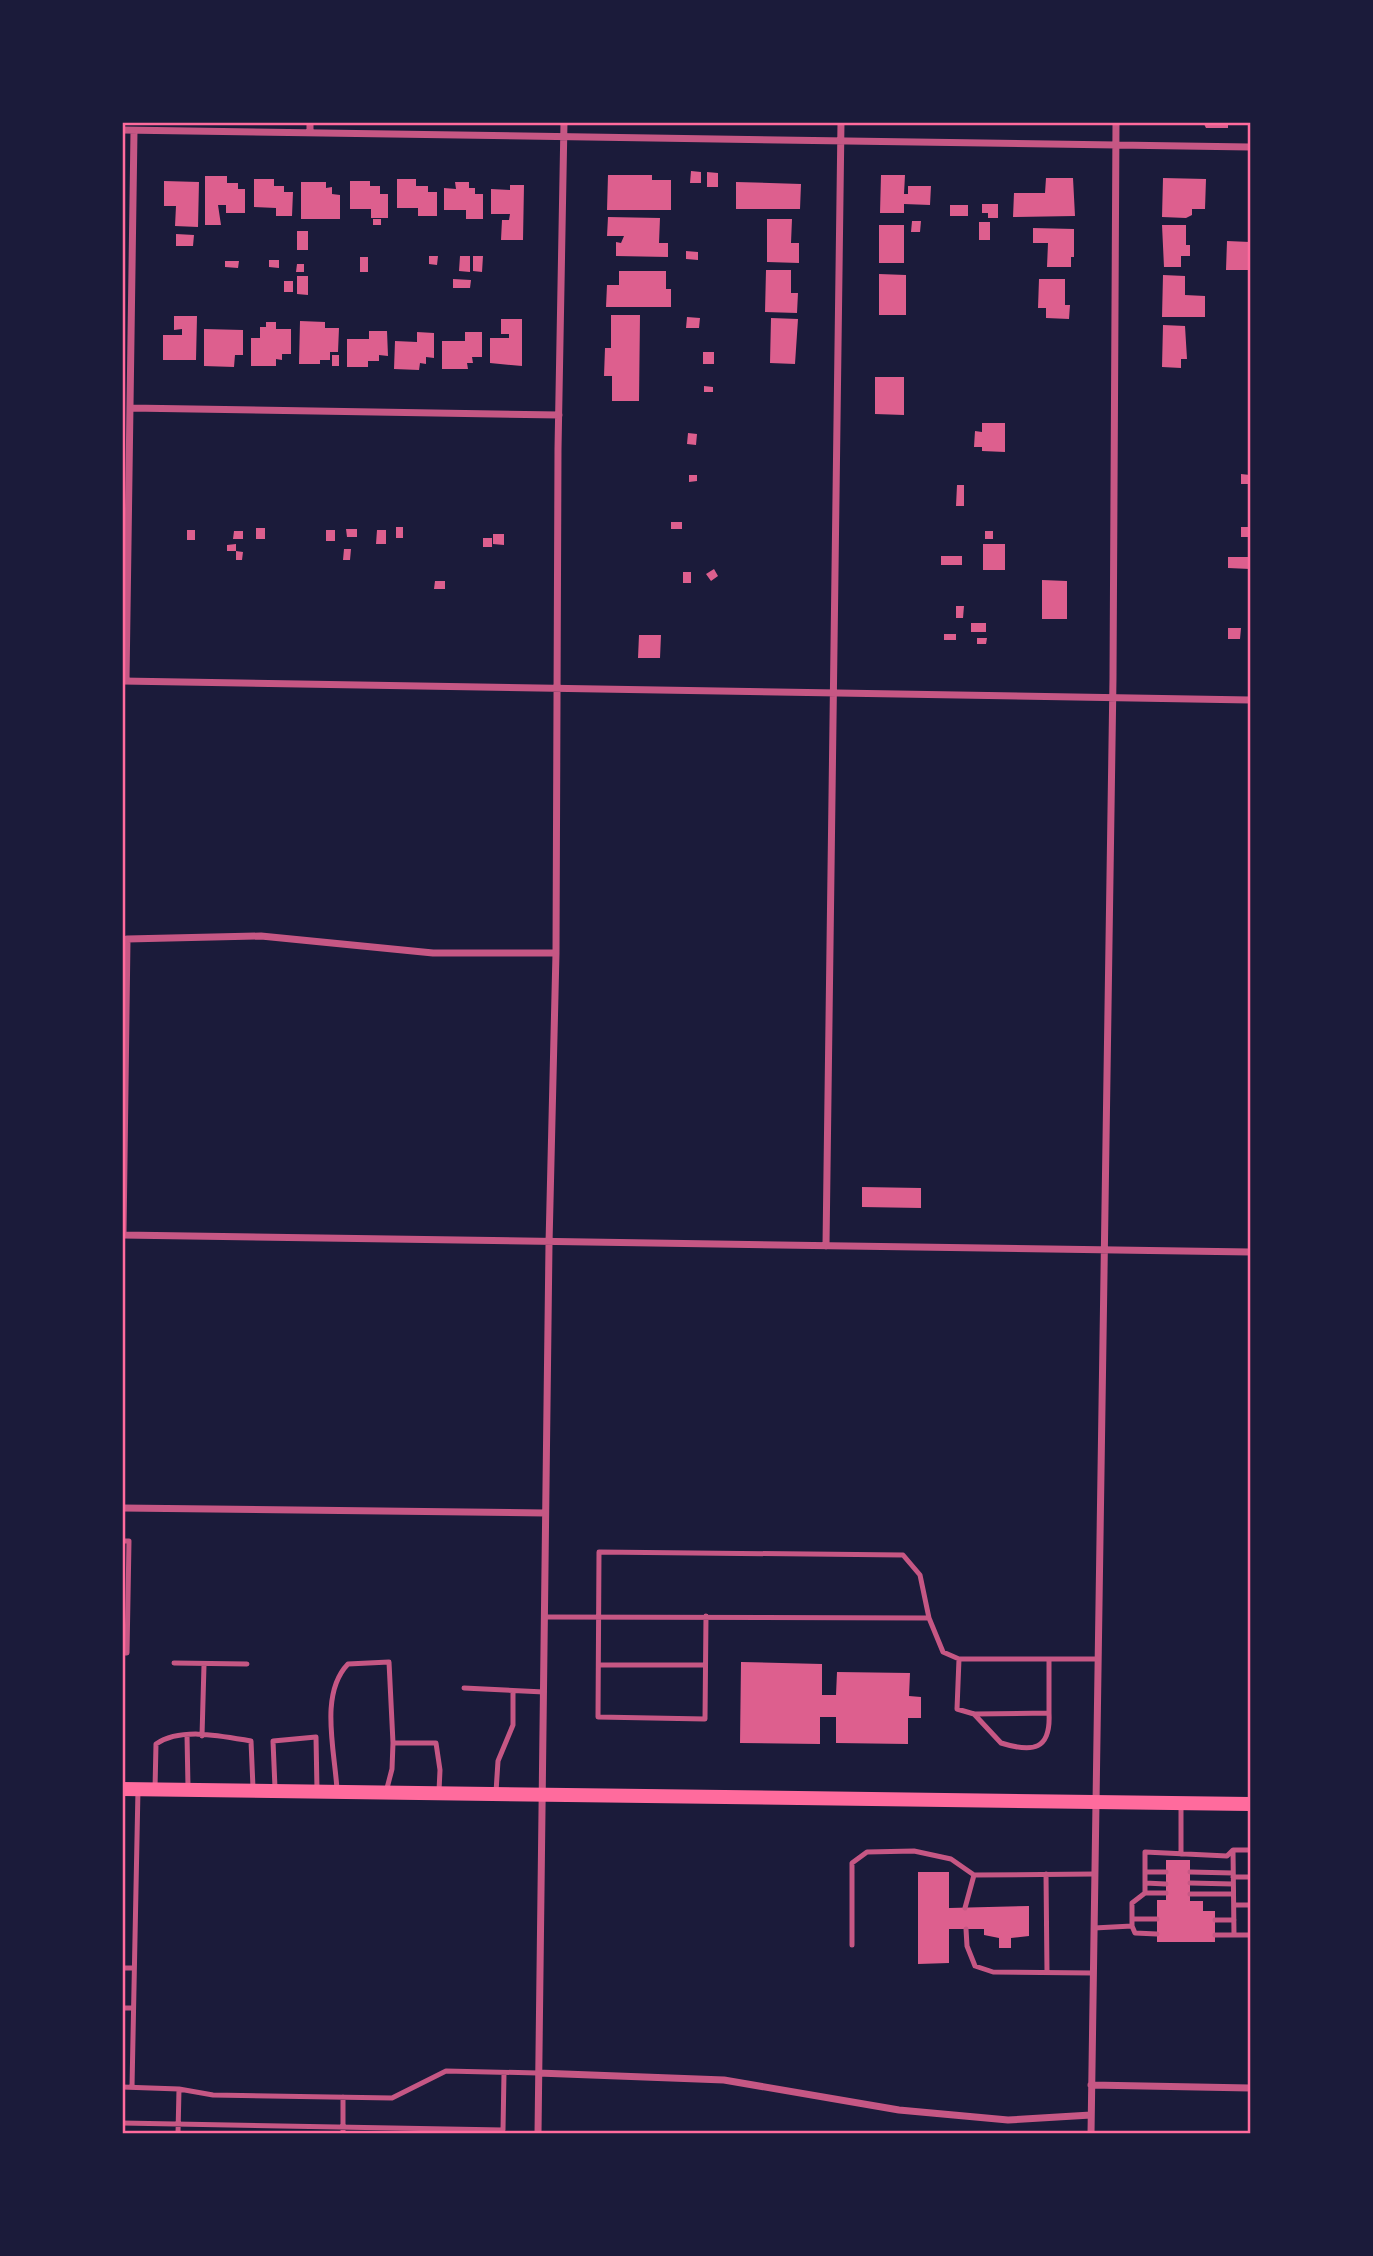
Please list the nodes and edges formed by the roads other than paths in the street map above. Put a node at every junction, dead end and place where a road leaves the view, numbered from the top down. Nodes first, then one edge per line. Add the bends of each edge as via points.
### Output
1 (310, 122) edge
2 (564, 122) edge
3 (841, 122) edge
4 (1116, 122) edge
5 (122, 131) edge
6 (134, 131) junction
7 (310, 133) junction
8 (563, 137) junction
9 (841, 141) junction
10 (1116, 145) junction
11 (1251, 147) edge
12 (131, 408) junction
13 (559, 415) junction
14 (124, 681) edge
15 (556, 690) junction
16 (836, 695) junction
17 (1113, 699) junction
18 (1251, 700) edge
19 (556, 953) junction
20 (123, 1235) edge
21 (548, 1244) junction
22 (826, 1246) junction
23 (1102, 1250) junction
24 (1251, 1252) edge
25 (122, 1508) edge
26 (545, 1513) junction
27 (122, 1541) edge
28 (706, 1616) junction
29 (544, 1617) junction
30 (601, 1617) junction
31 (929, 1618) junction
32 (122, 1653) edge
33 (959, 1659) junction
34 (1049, 1659) junction
35 (1097, 1659) junction
36 (174, 1664) dead end
37 (247, 1664) dead end
38 (204, 1665) junction
39 (598, 1665) junction
40 (705, 1665) junction
41 (464, 1688) dead end
42 (544, 1692) junction
43 (513, 1693) junction
44 (1049, 1713) junction
45 (974, 1714) junction
46 (187, 1735) junction
47 (202, 1736) junction
48 (393, 1743) junction
49 (130, 1789) edge
50 (155, 1789) junction
51 (188, 1790) junction
52 (253, 1791) junction
53 (275, 1791) junction
54 (317, 1792) junction
55 (337, 1793) junction
56 (386, 1793) junction
57 (438, 1794) junction
58 (496, 1795) junction
59 (542, 1796) junction
60 (1094, 1804) junction
61 (1181, 1804) junction
62 (1251, 1804) edge
63 (1233, 1850) junction
64 (1251, 1850) edge
65 (1181, 1854) junction
66 (1145, 1872) junction
67 (1166, 1872) dead end
68 (1190, 1872) dead end
69 (1046, 1874) junction
70 (1094, 1874) junction
71 (974, 1875) junction
72 (1251, 1877) edge
73 (1233, 1878) junction
74 (1145, 1883) junction
75 (1166, 1884) dead end
76 (1190, 1884) dead end
77 (1144, 1893) junction
78 (1166, 1893) dead end
79 (1190, 1894) dead end
80 (1233, 1894) junction
81 (1234, 1905) junction
82 (1251, 1905) edge
83 (965, 1908) dead end
84 (1133, 1919) junction
85 (1157, 1919) dead end
86 (1215, 1920) dead end
87 (1234, 1920) junction
88 (1132, 1926) junction
89 (1094, 1928) junction
90 (966, 1929) dead end
91 (1157, 1934) dead end
92 (1215, 1935) dead end
93 (1234, 1935) junction
94 (1251, 1936) edge
95 (852, 1945) dead end
96 (122, 1968) edge
97 (134, 1968) junction
98 (1047, 1973) junction
99 (1093, 1973) junction
100 (122, 2008) edge
101 (134, 2008) junction
102 (122, 2047) edge
103 (133, 2047) junction
104 (504, 2073) junction
105 (538, 2073) junction
106 (1091, 2085) junction
107 (122, 2087) edge
108 (132, 2087) junction
109 (1251, 2088) edge
110 (179, 2089) junction
111 (343, 2097) junction
112 (1091, 2115) junction
113 (122, 2123) edge
114 (178, 2124) junction
115 (343, 2130) edge
116 (503, 2132) edge
117 (178, 2133) edge
118 (538, 2133) edge
119 (1091, 2133) edge

1 - 7 street
2 - 8 street
3 - 9 street
4 - 10 street
5 - 6 street
6 - 7 street
6 - 12 street
7 - 8 street
8 - 9 street
8 - 13 street
9 - 10 street
9 - 16 street
10 - 11 street
10 - 17 street
12 - 13 street
12 - 14 street
13 - 15 street
14 - 15 street
15 - 16 street
15 - 19 street
16 - 17 street
16 - 22 street
17 - 18 street
17 - 23 street
19 - 20 street via 433,953 261,936 127,939
19 - 21 street
20 - 21 street
21 - 22 street
21 - 26 street
22 - 23 street
23 - 24 street
23 - 35 street
25 - 26 street
26 - 29 street
27 - 32 lane via 129,1541 127,1653
28 - 30 lane
28 - 31 lane
28 - 40 lane
29 - 30 lane
29 - 42 street
30 - 31 lane via 599,1552 903,1555 920,1575
30 - 39 lane
31 - 33 lane via 943,1653
33 - 34 lane
33 - 45 lane via 957,1709
34 - 35 lane
34 - 44 lane
35 - 60 street
36 - 38 lane
37 - 38 lane
38 - 47 lane
39 - 40 lane
39 - 40 lane via 598,1717 705,1718
41 - 43 lane
42 - 43 lane
42 - 59 street
43 - 58 lane via 513,1725 498,1761
44 - 45 lane
44 - 45 lane via 1050,1733 1037,1746 1001,1743
46 - 47 lane
46 - 50 lane via 169,1735 156,1744
46 - 51 lane
47 - 52 lane via 251,1741
48 - 55 lane via 389,1662 348,1664 337,1675 331,1706
48 - 56 lane
48 - 57 lane via 436,1743
49 - 50 main road
49 - 97 lane
50 - 51 main road
51 - 52 main road
52 - 53 main road
53 - 54 main road
53 - 54 lane via 273,1741 316,1737
54 - 55 main road
55 - 56 main road
56 - 57 main road
57 - 58 main road
58 - 59 main road
59 - 60 main road
59 - 105 street
60 - 61 main road
60 - 70 street
61 - 62 main road
61 - 65 lane
63 - 64 lane
63 - 65 lane via 1227,1856
63 - 73 lane
65 - 66 lane via 1145,1853
66 - 67 lane
66 - 74 lane
68 - 73 lane
69 - 70 lane
69 - 71 lane
69 - 98 lane
70 - 89 street
71 - 83 lane
71 - 95 lane via 951,1858 867,1852 852,1863
72 - 73 lane
73 - 76 lane
73 - 80 lane
74 - 75 lane
74 - 77 lane
77 - 78 lane
77 - 84 lane via 1132,1903
79 - 80 lane
80 - 81 lane
81 - 82 lane
81 - 87 lane
84 - 85 lane
84 - 88 lane
86 - 87 lane
87 - 93 lane
88 - 89 lane
88 - 91 lane via 1135,1933
89 - 99 street
90 - 98 lane via 975,1966 993,1972
92 - 93 lane
93 - 94 lane
96 - 97 lane
97 - 101 lane
98 - 99 lane
99 - 106 street
100 - 101 lane
101 - 103 lane
102 - 103 lane
103 - 108 lane
104 - 105 lane
104 - 111 lane via 446,2071 392,2098
104 - 116 lane
105 - 112 street via 724,2080 900,2110 1008,2120
105 - 118 street
106 - 109 street
106 - 112 street
107 - 108 lane
108 - 110 lane
110 - 111 lane via 213,2095
110 - 114 lane
111 - 115 lane
112 - 119 street
113 - 114 lane
114 - 115 lane
114 - 117 lane
115 - 116 lane

